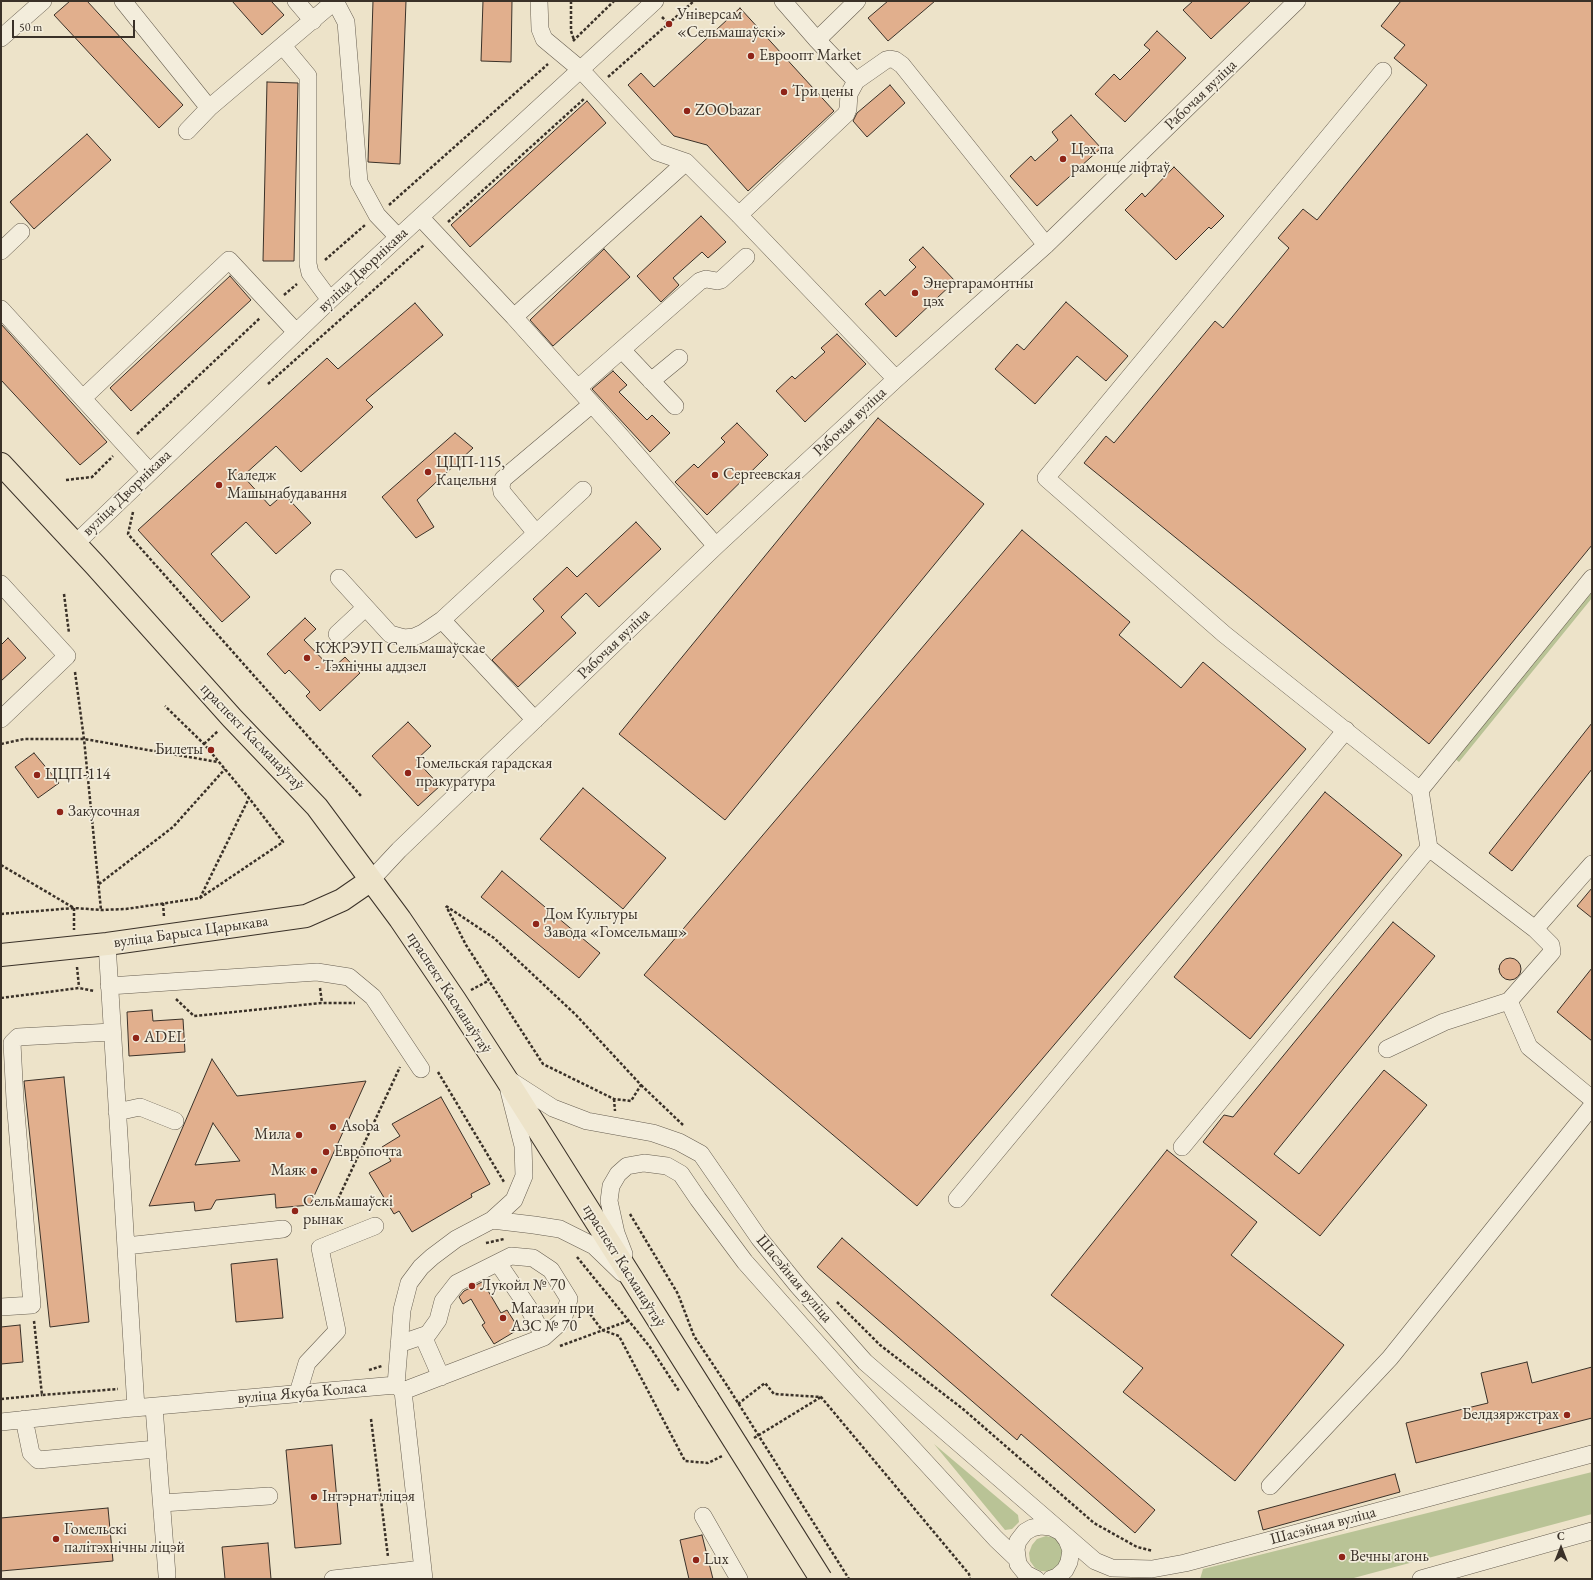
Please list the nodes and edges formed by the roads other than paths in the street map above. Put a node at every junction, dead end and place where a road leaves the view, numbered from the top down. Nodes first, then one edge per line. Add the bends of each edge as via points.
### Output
1 (43, 1) edge
2 (124, 1) edge
3 (296, 1) edge
4 (335, 1) edge
5 (539, 1) edge
6 (655, 1) edge
7 (782, 1) edge
8 (1297, 1) edge
9 (849, 4) edge
10 (313, 21) junction
11 (1, 38) edge
12 (817, 40) junction
13 (283, 46) junction
14 (586, 64) junction
15 (1383, 71) dead end
16 (856, 81) junction
17 (209, 108) junction
18 (187, 131) dead end
19 (686, 162) junction
20 (739, 215) junction
21 (421, 218) junction
22 (21, 232) dead end
23 (398, 237) junction
24 (1046, 245) junction
25 (1, 251) edge
26 (746, 258) dead end
27 (330, 300) junction
28 (1, 309) edge
29 (514, 317) junction
30 (296, 332) junction
31 (622, 350) junction
32 (679, 358) dead end
33 (896, 380) junction
34 (651, 381) junction
35 (578, 388) junction
36 (83, 398) junction
37 (592, 404) junction
38 (675, 406) dead end
39 (1, 464) edge
40 (150, 472) junction
41 (583, 490) dead end
42 (536, 533) junction
43 (75, 544) junction
44 (716, 546) junction
45 (339, 578) dead end
46 (1592, 578) edge
47 (1, 584) edge
48 (365, 608) junction
49 (442, 620) junction
50 (337, 634) dead end
51 (1, 718) edge
52 (535, 720) junction
53 (1346, 730) junction
54 (1420, 790) junction
55 (1429, 848) junction
56 (1592, 864) edge
57 (372, 880) junction
58 (1535, 929) junction
59 (107, 944) junction
60 (1, 955) edge
61 (110, 994) junction
62 (1509, 1001) junction
63 (112, 1032) junction
64 (1387, 1049) dead end
65 (421, 1069) road end
66 (505, 1077) junction
67 (1592, 1099) edge
68 (8, 1101) edge
69 (1592, 1106) edge
70 (117, 1112) junction
71 (175, 1121) dead end
72 (1182, 1147) dead end
73 (957, 1199) dead end
74 (492, 1220) junction
75 (376, 1226) dead end
76 (283, 1229) dead end
77 (126, 1246) junction
78 (498, 1263) junction
79 (636, 1286) junction
80 (1, 1307) edge
81 (423, 1336) junction
82 (544, 1337) junction
83 (399, 1344) junction
84 (441, 1377) junction
85 (400, 1388) junction
86 (298, 1393) junction
87 (154, 1407) junction
88 (129, 1409) junction
89 (24, 1419) junction
90 (1, 1422) edge
91 (156, 1449) junction
92 (1592, 1454) edge
93 (1270, 1486) dead end
94 (269, 1496) dead end
95 (162, 1503) junction
96 (703, 1516) dead end
97 (1592, 1531) edge
98 (1061, 1532) junction
99 (1018, 1569) edge
100 (424, 1574) edge
101 (167, 1575) dead end
102 (333, 1579) edge
103 (739, 1579) edge
104 (821, 1579) edge
105 (1036, 1579) edge
106 (1051, 1579) edge
107 (1421, 1579) edge

1 - 11 street
2 - 17 street
3 - 10 street
4 - 10 street
4 - 23 street via 346,22 358,182 377,215
5 - 14 street via 540,29 544,39 561,52
6 - 14 street, вуліца Дворнікава
7 - 12 street
8 - 24 street, Рабочая вуліца
9 - 12 street
10 - 13 street
12 - 16 street
13 - 17 street
13 - 27 street via 308,76 308,264 310,273
14 - 19 street via 597,88 657,152
14 - 21 street, вуліца Дворнікава
15 - 53 street via 1046,478 1224,634
16 - 20 street via 849,94 846,114
16 - 24 street via 890,59 902,65
17 - 18 street
19 - 20 street
19 - 29 street
20 - 33 street
21 - 23 street, вуліца Дворнікава
21 - 29 street
22 - 25 street
23 - 27 street, вуліца Дворнікава
24 - 33 street, Рабочая вуліца
26 - 31 street via 721,280 700,281
27 - 30 street, вуліца Дворнікава
28 - 36 street
29 - 35 street
30 - 36 street via 229,260
30 - 40 street, вуліца Дворнікава
31 - 34 street
31 - 35 street
32 - 34 street
33 - 44 street, Рабочая вуліца
34 - 38 street
35 - 37 street
36 - 40 street
37 - 42 street via 503,479 502,492
37 - 44 street
39 - 43 main road, праспект Касманаўтаў
40 - 43 street, вуліца Дворнікава
41 - 42 street
42 - 49 street
43 - 57 main road, праспект Касманаўтаў via 232,718 308,796
44 - 52 street, Рабочая вуліца
45 - 48 street
46 - 54 street
47 - 51 street via 67,656
48 - 49 street via 390,634 404,638 423,633
48 - 50 street
49 - 52 street
52 - 57 street, Рабочая вуліца via 399,850
53 - 54 street
53 - 73 street
54 - 55 street
55 - 58 street
55 - 72 street
56 - 58 street
57 - 59 main road, вуліца Барыса Царыкава via 342,900 306,916
57 - 66 main road, праспект Касманаўтаў
58 - 62 street via 1551,945 1552,952
59 - 60 main road, вуліца Барыса Царыкава
59 - 61 street
61 - 63 street
61 - 65 street via 310,972 349,977 373,997
62 - 64 street via 1444,1022
62 - 67 street via 1529,1047
63 - 68 street via 18,1037 12,1043
63 - 70 street
66 - 74 street via 523,1146 524,1176 514,1200
66 - 79 main road, праспект Касманаўтаў
66 - 98 street, Шасэйная вуліца via 553,1108 587,1121 653,1133 679,1142 701,1154 759,1238 865,1362
68 - 80 street via 32,1305
69 - 93 street via 1390,1358
70 - 71 street via 140,1107
70 - 77 street
74 - 79 street via 560,1229 594,1246
74 - 83 street via 456,1239 421,1267 409,1283 402,1310
75 - 86 street via 320,1248 337,1331 307,1363
76 - 77 street
77 - 88 street
78 - 81 street via 457,1283 443,1301 438,1320 428,1334
78 - 82 street via 528,1307
78 - 82 street via 511,1256 533,1258 551,1270 569,1299 563,1320
79 - 99 street, Шасэйная вуліца via 616,1233 609,1201 611,1186 618,1174 627,1166 644,1162 667,1166 681,1174 745,1262 996,1539
79 - 104 main road, праспект Касманаўтаў, bridge
81 - 83 street
81 - 84 street
82 - 84 street, вуліца Якуба Коласа
83 - 85 street
84 - 85 street, вуліца Якуба Коласа
85 - 86 street, вуліца Якуба Коласа
85 - 100 street
86 - 87 street, вуліца Якуба Коласа
87 - 88 street, вуліца Якуба Коласа
87 - 91 street
88 - 89 street, вуліца Якуба Коласа
89 - 90 street, вуліца Якуба Коласа
89 - 91 street via 31,1453 38,1460
91 - 95 street
92 - 98 street, Шасэйная вуліца via 1152,1570 1112,1568 1095,1562
94 - 95 street
95 - 101 street
96 - 103 street
97 - 107 street
98 - 99 street, Шасэйная вуліца via 1041,1526 1025,1532 1016,1549
98 - 106 street, Шасэйная вуліца via 1068,1540 1069,1562 1065,1570
99 - 105 street, Шасэйная вуліца
100 - 102 street

